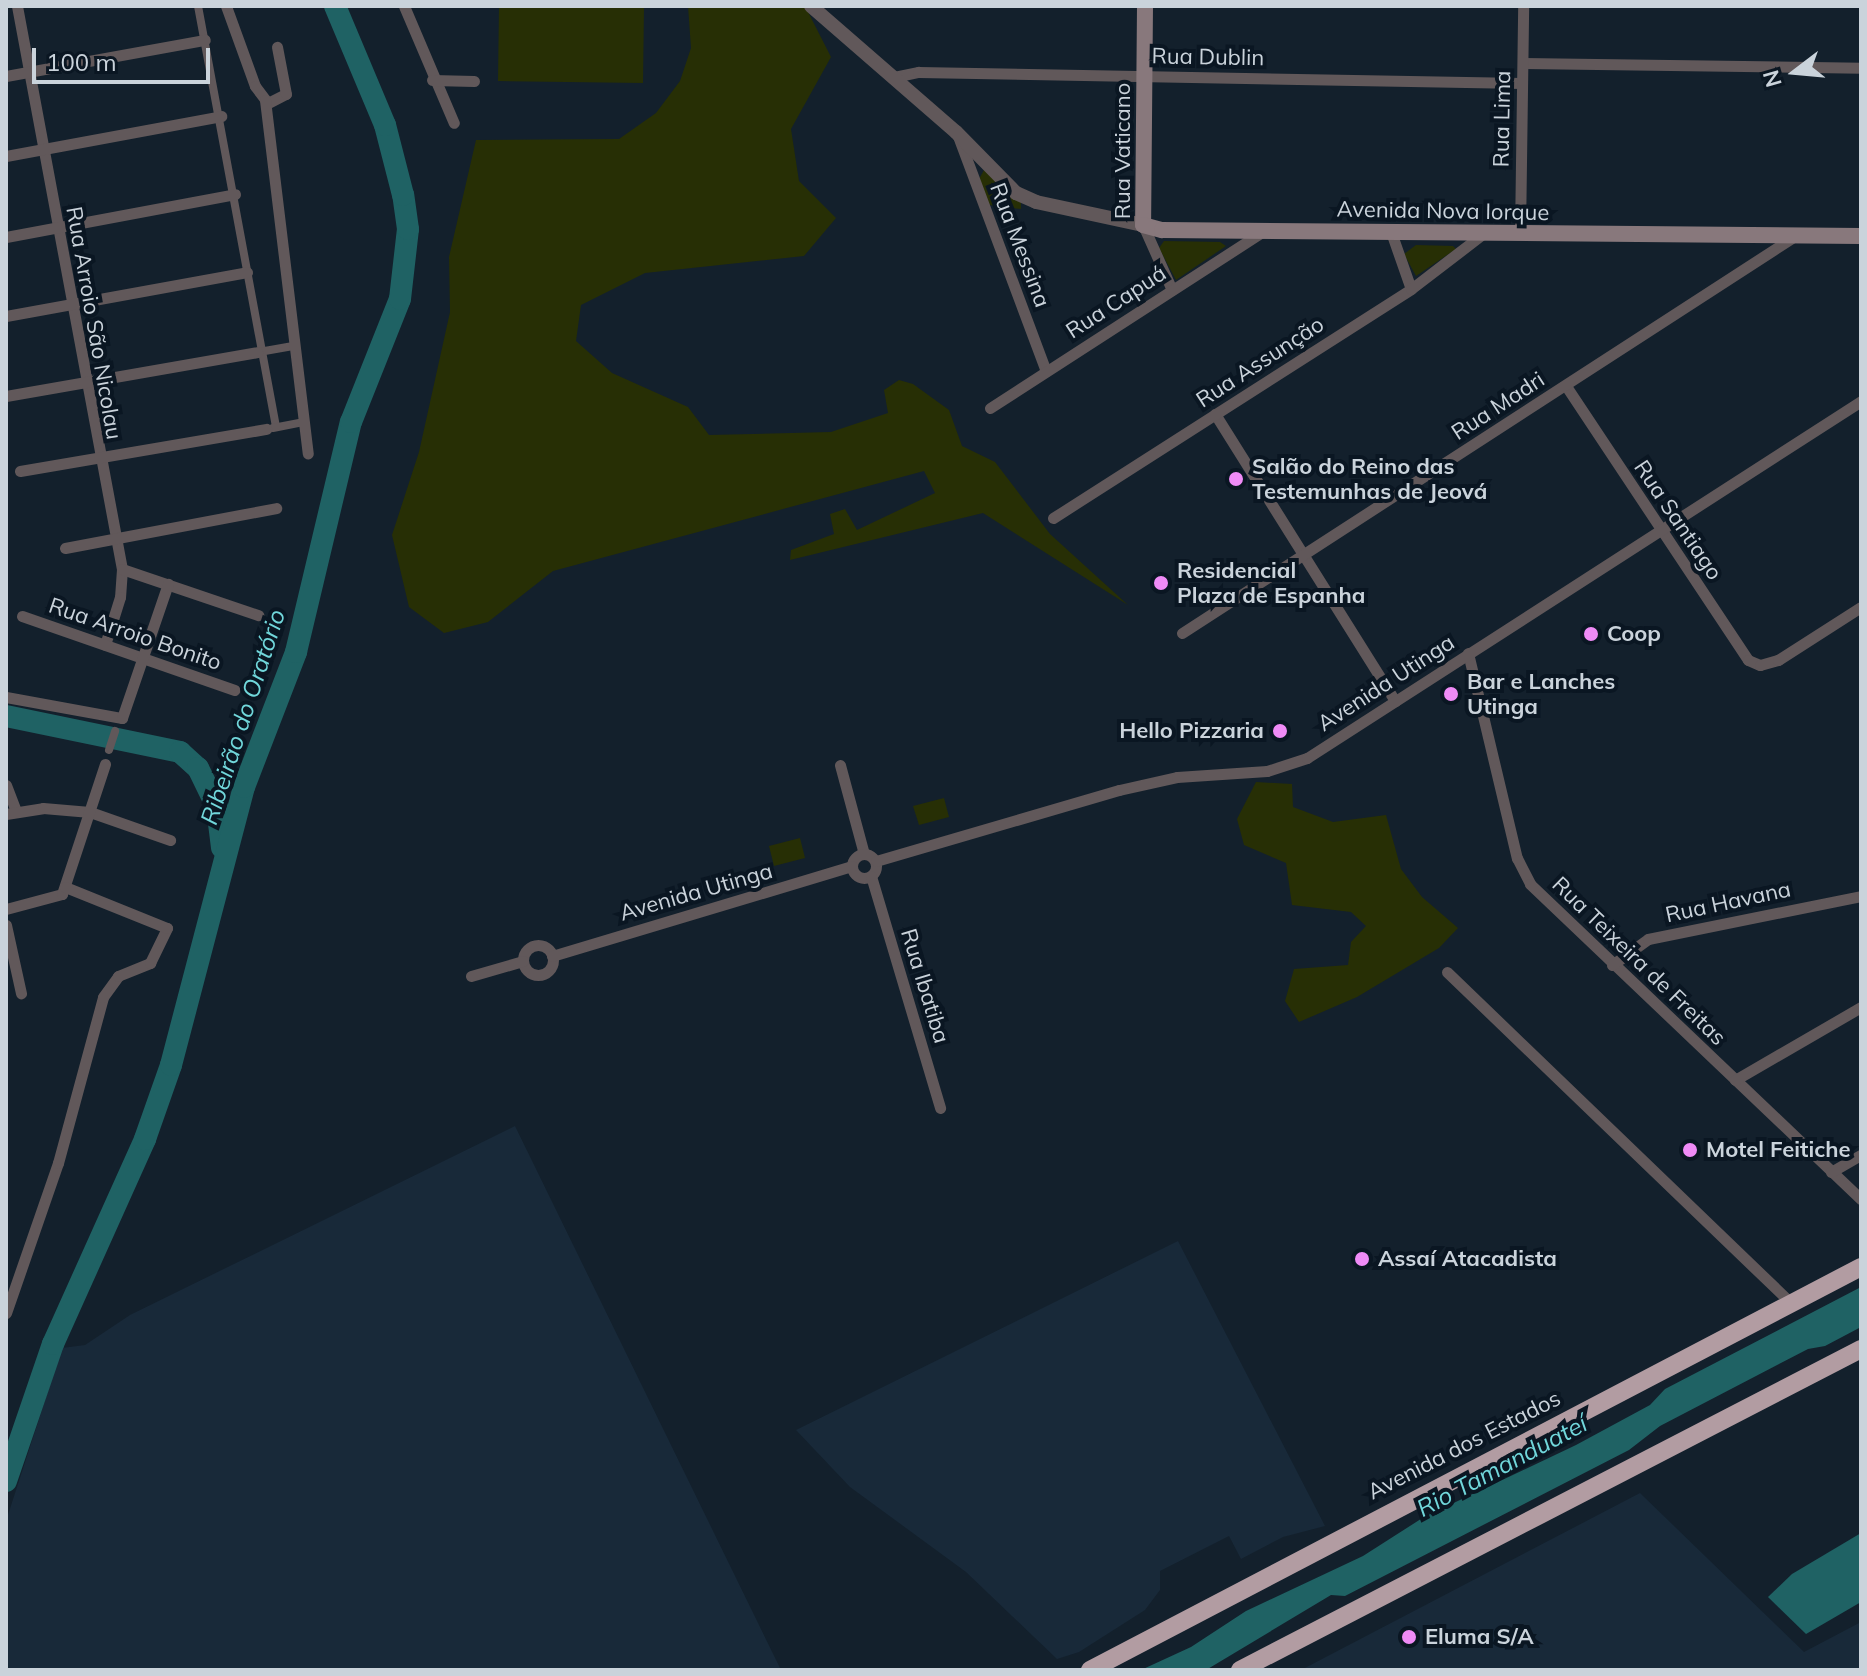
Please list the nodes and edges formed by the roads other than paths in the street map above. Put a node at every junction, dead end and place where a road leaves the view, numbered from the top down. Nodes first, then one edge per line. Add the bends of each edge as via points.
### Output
1 (17, 6) edge
2 (198, 6) edge
3 (226, 6) edge
4 (404, 6) edge
5 (811, 6) edge
6 (1145, 6) edge
7 (1523, 6) edge
8 (205, 40) junction
9 (277, 47) dead end
10 (1523, 63) junction
11 (1861, 68) edge
12 (28, 73) junction
13 (6, 76) edge
14 (1145, 76) junction
15 (894, 77) junction
16 (432, 80) junction
17 (474, 81) dead end
18 (1522, 83) junction
19 (265, 100) junction
20 (221, 116) junction
21 (454, 123) dead end
22 (956, 132) junction
23 (42, 150) junction
24 (6, 156) edge
25 (235, 194) junction
26 (1143, 225) junction
27 (57, 227) junction
28 (1264, 231) junction
29 (1391, 232) junction
30 (1484, 233) junction
31 (1520, 234) junction
32 (1795, 236) junction
33 (6, 237) edge
34 (1860, 237) edge
35 (247, 272) junction
36 (1411, 289) junction
37 (1172, 290) junction
38 (71, 304) junction
39 (6, 316) edge
40 (294, 346) junction
41 (260, 352) junction
42 (1046, 371) junction
43 (84, 383) junction
44 (1566, 386) junction
45 (6, 396) edge
46 (1861, 401) edge
47 (990, 408) dead end
48 (1215, 414) junction
49 (304, 422) junction
50 (271, 428) junction
51 (308, 453) dead end
52 (99, 460) junction
53 (20, 471) dead end
54 (276, 508) dead end
55 (1053, 518) dead end
56 (1660, 531) junction
57 (113, 537) junction
58 (65, 548) dead end
59 (1303, 556) junction
60 (122, 569) junction
61 (168, 584) junction
62 (1861, 607) edge
63 (258, 615) dead end
64 (22, 616) dead end
65 (1182, 633) dead end
66 (105, 645) junction
67 (1468, 653) junction
68 (143, 658) junction
69 (235, 690) dead end
70 (6, 697) edge
71 (1395, 701) junction
72 (115, 731) dead end
73 (109, 750) dead end
74 (105, 764) dead end
75 (840, 765) dead end
76 (6, 785) edge
77 (90, 812) junction
78 (11, 813) edge
79 (170, 840) dead end
80 (864, 854) junction
81 (876, 861) junction
82 (852, 866) junction
83 (871, 876) junction
84 (65, 887) junction
85 (1861, 896) edge
86 (6, 909) edge
87 (6, 925) edge
88 (552, 956) junction
89 (523, 961) junction
90 (1612, 965) junction
91 (1447, 972) dead end
92 (471, 976) dead end
93 (21, 993) dead end
94 (1861, 1007) edge
95 (1735, 1080) junction
96 (940, 1108) dead end
97 (1861, 1155) edge
98 (1831, 1172) junction
99 (1861, 1199) edge
100 (1861, 1267) edge
101 (1792, 1304) junction
102 (6, 1313) edge
103 (1861, 1349) edge
104 (1090, 1670) edge
105 (1240, 1670) edge

1 - 12 street, Rua Arroio São Nicolau
2 - 8 street
3 - 19 street
4 - 16 street
5 - 15 street
6 - 14 main road, Rua Vaticano
7 - 10 street, Rua Lima
8 - 12 street
8 - 20 street
9 - 19 street via 286,94
10 - 11 street
10 - 18 street, Rua Lima
12 - 13 street
12 - 23 street, Rua Arroio São Nicolau
14 - 15 street, Rua Dublin via 918,72
14 - 18 street, Rua Dublin
14 - 26 main road, Rua Vaticano
15 - 22 street
16 - 17 street
16 - 21 street
18 - 31 street, Rua Lima
19 - 40 street
20 - 23 street
20 - 25 street
22 - 26 street, Avenida Nova Iorque via 1029,200
22 - 42 street, Rua Messina
23 - 24 street
23 - 27 street, Rua Arroio São Nicolau
25 - 27 street
25 - 35 street
26 - 28 main road, Avenida Nova Iorque via 1162,230
26 - 37 street, Rua Vaticano
27 - 33 street
27 - 38 street, Rua Arroio São Nicolau
28 - 29 main road, Avenida Nova Iorque
28 - 37 street, Rua Capuá
29 - 30 main road, Avenida Nova Iorque
29 - 36 street
30 - 31 main road, Avenida Nova Iorque
30 - 36 street, Rua Assunção
31 - 32 main road, Avenida Nova Iorque
32 - 34 main road, Avenida Nova Iorque
32 - 44 street, Rua Madri
35 - 38 street
35 - 41 street
36 - 48 street, Rua Assunção
37 - 42 street, Rua Capuá
38 - 39 street
38 - 43 street, Rua Arroio São Nicolau
40 - 41 street
40 - 49 street
41 - 43 street
41 - 50 street
42 - 47 street, Rua Capuá
43 - 45 street
43 - 52 street, Rua Arroio São Nicolau
44 - 56 street, Rua Santiago
44 - 59 street, Rua Madri
46 - 56 street, Avenida Utinga
48 - 55 street, Rua Assunção
48 - 59 street
49 - 50 street
49 - 51 street
50 - 52 street
52 - 53 street
52 - 57 street, Rua Arroio São Nicolau
54 - 57 street
56 - 62 street, Rua Santiago via 1748,660 1765,664
56 - 67 street, Avenida Utinga
57 - 58 street
57 - 60 street, Rua Arroio São Nicolau
59 - 65 street, Rua Madri
59 - 71 street
60 - 61 street
60 - 66 street, Rua Arroio São Nicolau via 120,597
61 - 63 street
61 - 68 street
64 - 66 street, Rua Arroio Bonito
66 - 68 street, Rua Arroio Bonito
67 - 71 street, Avenida Utinga
67 - 90 street, Rua Teixeira de Freitas via 1522,872
68 - 69 street, Rua Arroio Bonito
68 - 70 street via 122,718
71 - 81 street, Avenida Utinga via 1292,764 1119,790
72 - 73 street
74 - 77 street
75 - 80 street
76 - 78 street
77 - 78 street
77 - 79 street
77 - 84 street
80 - 81 street
80 - 82 street
81 - 83 street
82 - 83 street via 857,876
82 - 88 street, Avenida Utinga
83 - 96 street, Rua Ibatiba
84 - 86 street via 55,899
84 - 102 street via 167,928 150,963 118,976 103,997 58,1163
85 - 90 street, Rua Havana via 1648,939
87 - 93 street
88 - 89 street via 546,948 533,946
88 - 89 street via 551,966 540,975 530,973
89 - 92 street
90 - 95 street, Rua Teixeira de Freitas
91 - 101 street
94 - 95 street
95 - 98 street, Rua Teixeira de Freitas
97 - 98 street
98 - 99 street, Rua Teixeira de Freitas
100 - 101 highway, Avenida dos Estados
101 - 104 highway, Avenida dos Estados
103 - 105 highway

